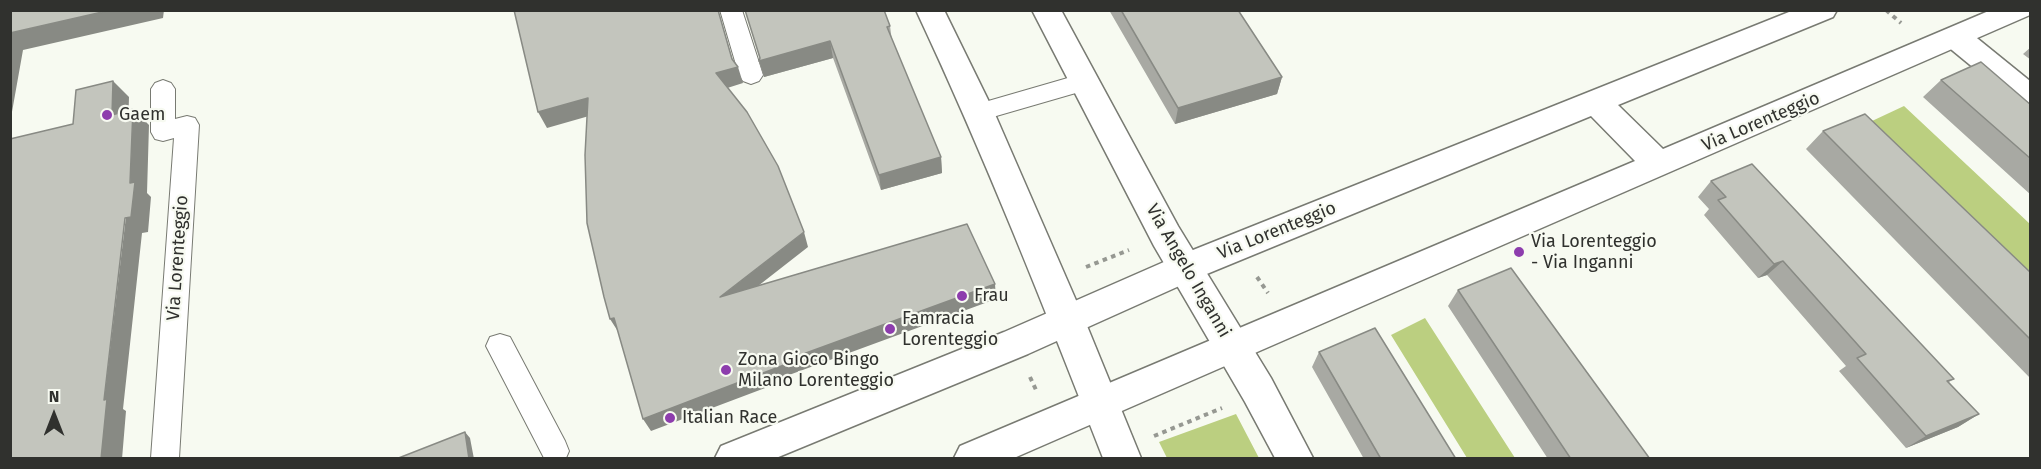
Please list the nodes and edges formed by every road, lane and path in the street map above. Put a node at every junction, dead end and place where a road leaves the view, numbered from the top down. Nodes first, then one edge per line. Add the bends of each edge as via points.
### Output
1 (731, 10) edge
2 (930, 10) edge
3 (1046, 10) edge
4 (1823, 10) edge
5 (1886, 10) edge
6 (2019, 10) edge
7 (1903, 24) dead end
8 (1957, 38) junction
9 (751, 75) dead end
10 (1085, 82) junction
11 (164, 89) dead end
12 (2031, 98) edge
13 (1596, 102) junction
14 (978, 112) junction
15 (1659, 165) junction
16 (1132, 248) dead end
17 (1084, 268) dead end
18 (1185, 268) junction
19 (1068, 321) junction
20 (500, 346) dead end
21 (1232, 347) junction
22 (1027, 370) dead end
23 (1036, 392) dead end
24 (1100, 405) junction
25 (1226, 407) dead end
26 (1152, 436) dead end
27 (550, 456) edge
28 (165, 459) edge
29 (734, 459) edge
30 (973, 459) edge
31 (1122, 459) edge
32 (1294, 459) edge

1 - 9 lane
2 - 14 main road
3 - 10 main road, Via Angelo Inganni
4 - 13 main road, Via Lorenteggio
5 - 7 path
6 - 8 main road, Via Lorenteggio
8 - 12 main road
8 - 15 main road, Via Lorenteggio
10 - 14 lane
10 - 18 main road, Via Angelo Inganni
11 - 28 lane, Via Lorenteggio via 163,132 187,125
13 - 15 main road
13 - 18 main road, Via Lorenteggio
14 - 19 main road
15 - 21 main road, Via Lorenteggio
16 - 17 path
18 - 19 main road, Via Lorenteggio
18 - 21 main road, Via Angelo Inganni
19 - 24 main road
19 - 29 main road, Via Lorenteggio
20 - 27 lane
21 - 24 main road, Via Lorenteggio
21 - 32 main road, Via Angelo Inganni
22 - 23 path
24 - 30 main road, Via Lorenteggio
24 - 31 main road
25 - 26 path

